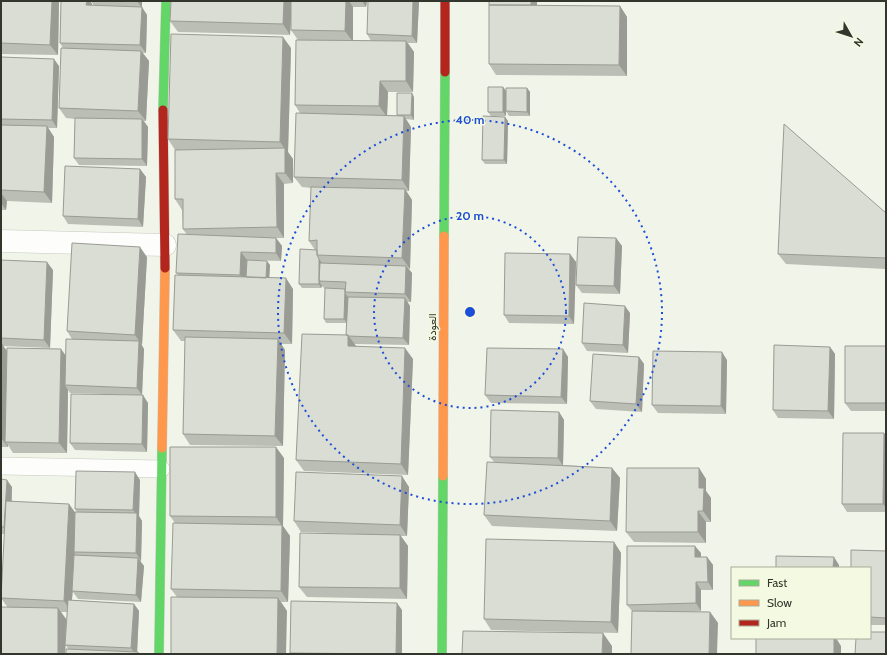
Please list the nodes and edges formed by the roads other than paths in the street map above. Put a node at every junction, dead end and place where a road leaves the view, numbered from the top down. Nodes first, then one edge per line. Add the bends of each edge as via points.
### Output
1 (166, 1) edge
2 (445, 1) edge
3 (1, 241) edge
4 (165, 245) junction
5 (1, 466) edge
6 (161, 469) junction
7 (159, 654) edge
8 (442, 654) edge

1 - 4 street via 163,108
2 - 8 street, العودة
3 - 4 street
4 - 6 street
5 - 6 lane
6 - 7 street

